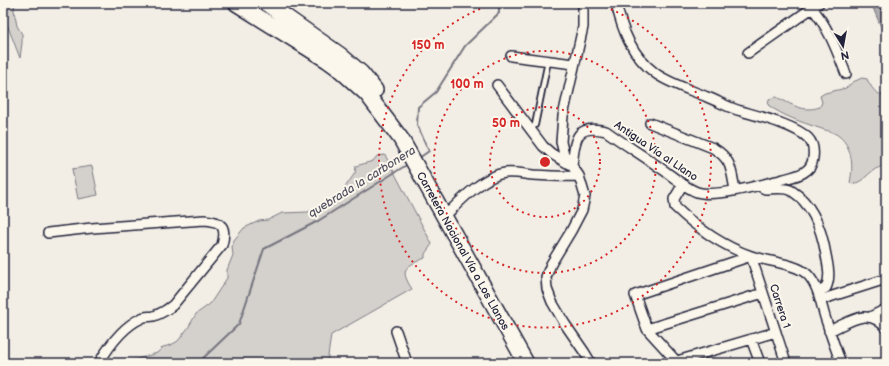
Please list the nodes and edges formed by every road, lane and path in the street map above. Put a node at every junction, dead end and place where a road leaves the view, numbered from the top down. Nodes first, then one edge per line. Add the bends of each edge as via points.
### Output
1 (236, 3) edge
2 (266, 3) edge
3 (616, 3) edge
4 (583, 4) edge
5 (813, 5) edge
6 (748, 53) dead end
7 (512, 56) dead end
8 (548, 61) junction
9 (574, 64) junction
10 (846, 74) dead end
11 (497, 85) dead end
12 (650, 124) dead end
13 (531, 129) junction
14 (572, 166) junction
15 (579, 176) junction
16 (683, 184) junction
17 (758, 186) junction
18 (735, 190) junction
19 (450, 211) junction
20 (48, 233) dead end
21 (751, 256) junction
22 (886, 279) edge
23 (763, 293) junction
24 (819, 296) junction
25 (886, 309) edge
26 (872, 316) junction
27 (886, 328) edge
28 (647, 329) junction
29 (396, 331) dead end
30 (830, 331) junction
31 (776, 332) junction
32 (752, 339) junction
33 (678, 362) edge
34 (98, 363) edge
35 (407, 363) edge
36 (526, 363) edge
37 (534, 363) edge
38 (590, 363) edge
39 (760, 363) edge
40 (786, 363) edge
41 (841, 363) edge

1 - 36 highway, Carretera Nacional Vía a Los Llanos via 327,60 367,94 401,139
2 - 19 highway, Carretera Nacional Vía a Los Llanos via 340,55 385,101
3 - 17 street, Antigua Vía al Llano via 628,40 642,61 655,74 738,110 787,126 808,138 812,145 813,161 806,172
4 - 9 street via 583,27
5 - 6 street
5 - 10 street via 834,42
7 - 8 street
8 - 9 street
8 - 13 lane via 535,125
9 - 14 street via 563,116 561,142 564,154
11 - 13 street
12 - 18 street via 722,154 730,163
13 - 14 street via 543,146
14 - 15 street
14 - 16 street, Antigua Vía al Llano via 576,139 583,131 595,128 606,131
15 - 19 street via 504,173 481,184
15 - 38 street via 584,196 582,210 546,277 552,302
16 - 18 street, Antigua Vía al Llano via 698,192 717,193
16 - 21 street via 674,199 675,207 698,226 731,247
17 - 18 street, Antigua Vía al Llano
17 - 24 street via 765,189 791,190 800,197 815,217 823,239 829,277 826,288
19 - 37 highway, Carretera Nacional Vía a Los Llanos
20 - 34 street via 204,220 220,224 224,232 222,245 173,305 166,311 132,323 107,349
21 - 23 street, Carrera 1
21 - 24 street via 804,271 814,281
21 - 28 street via 635,295
22 - 24 street
23 - 28 street
23 - 31 street, Carrera 1
24 - 30 street
25 - 26 street
26 - 27 street
26 - 30 street via 860,317
28 - 33 street
29 - 35 street
30 - 41 street
31 - 32 street
31 - 40 street, Carrera 1
32 - 33 street
32 - 39 street

